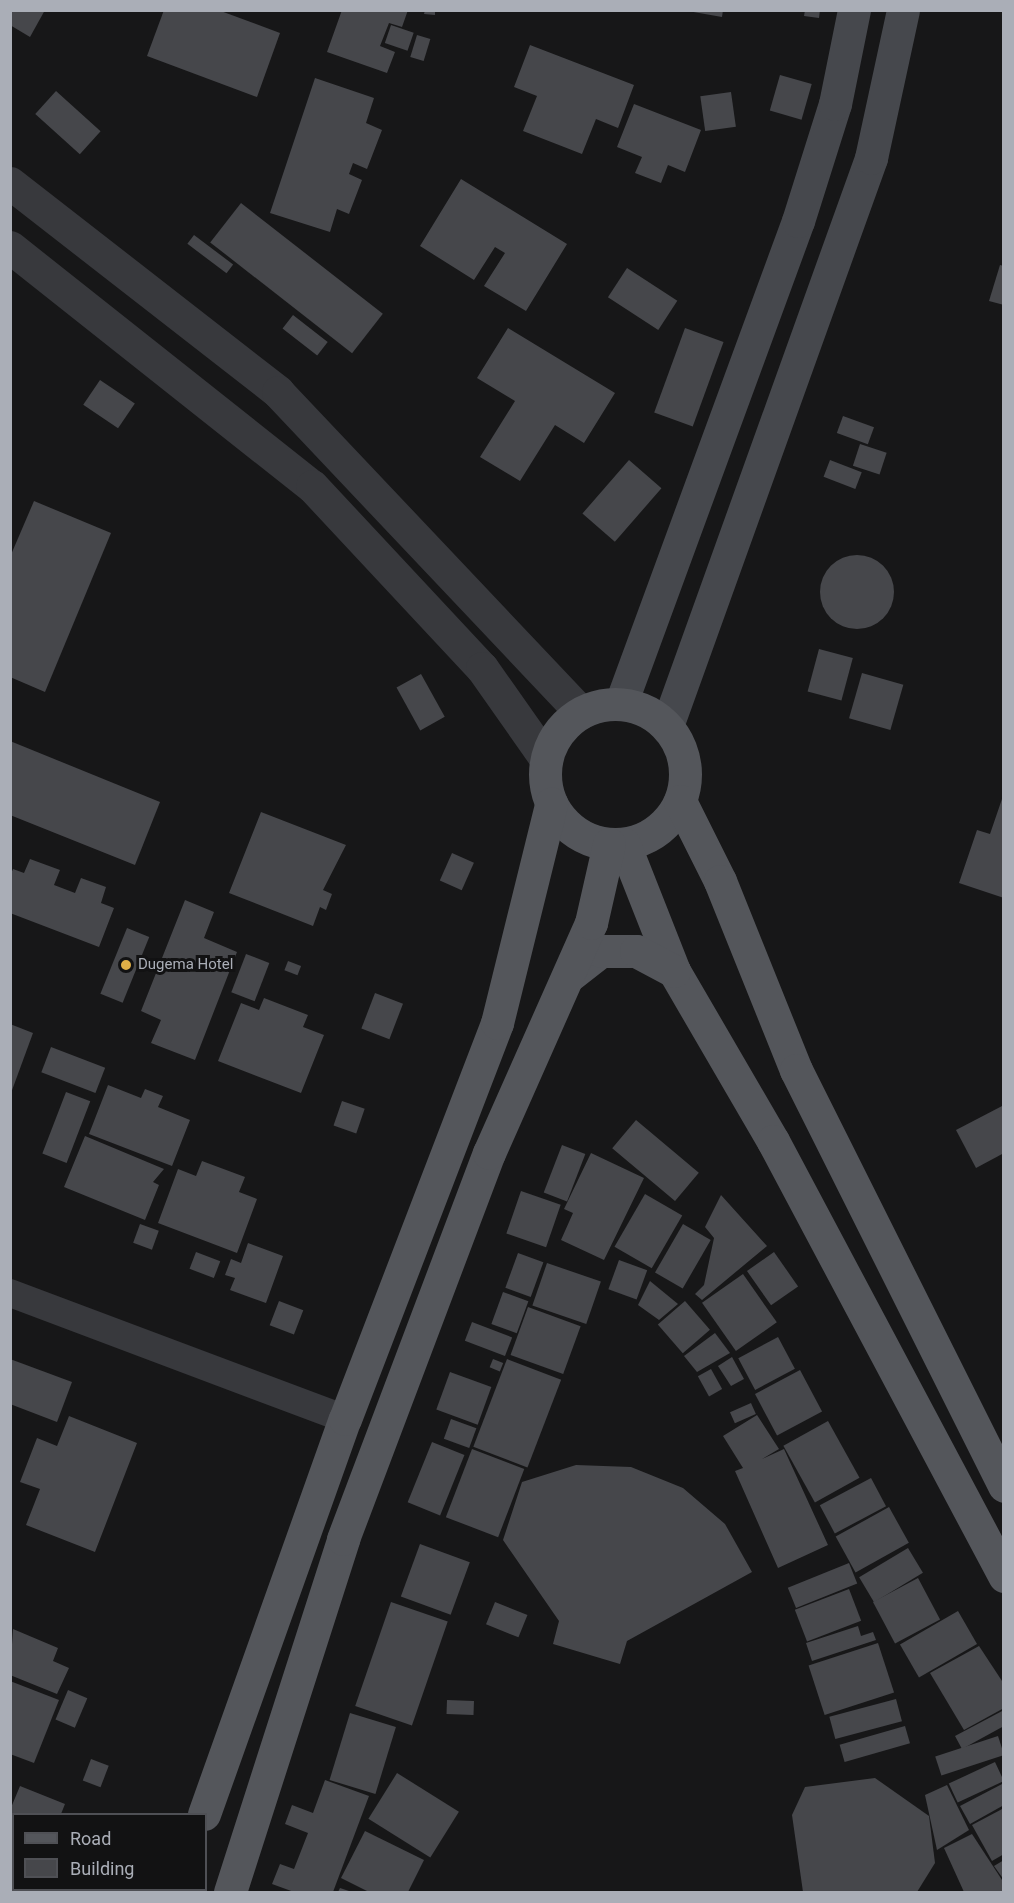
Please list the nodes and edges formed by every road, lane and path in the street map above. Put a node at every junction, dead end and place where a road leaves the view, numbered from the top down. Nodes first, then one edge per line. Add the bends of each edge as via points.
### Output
1 (854, 10) edge
2 (903, 10) edge
3 (10, 183) edge
4 (10, 247) edge
5 (621, 704) junction
6 (581, 711) junction
7 (667, 726) junction
8 (546, 759) junction
9 (680, 801) junction
10 (551, 804) junction
11 (616, 844) junction
12 (674, 971) junction
13 (570, 975) junction
14 (10, 1293) edge
15 (345, 1419) junction
16 (1004, 1486) edge
17 (1004, 1576) edge
18 (205, 1813) edge
19 (230, 1893) edge

1 - 5 main road via 835,104 798,221
2 - 7 main road via 871,158
3 - 6 street via 278,392
4 - 8 street via 312,486 482,668
5 - 6 main road
5 - 7 main road via 646,710
6 - 8 main road via 559,731
7 - 9 main road via 683,753
8 - 10 main road
9 - 11 main road via 654,832
9 - 16 main road via 720,881 796,1070
10 - 11 main road via 565,824
10 - 15 main road via 497,1023
11 - 12 main road
11 - 13 main road
12 - 13 main road via 636,951 601,951
12 - 17 main road via 779,1151
13 - 19 main road via 489,1153 343,1539
14 - 15 street
15 - 18 main road

